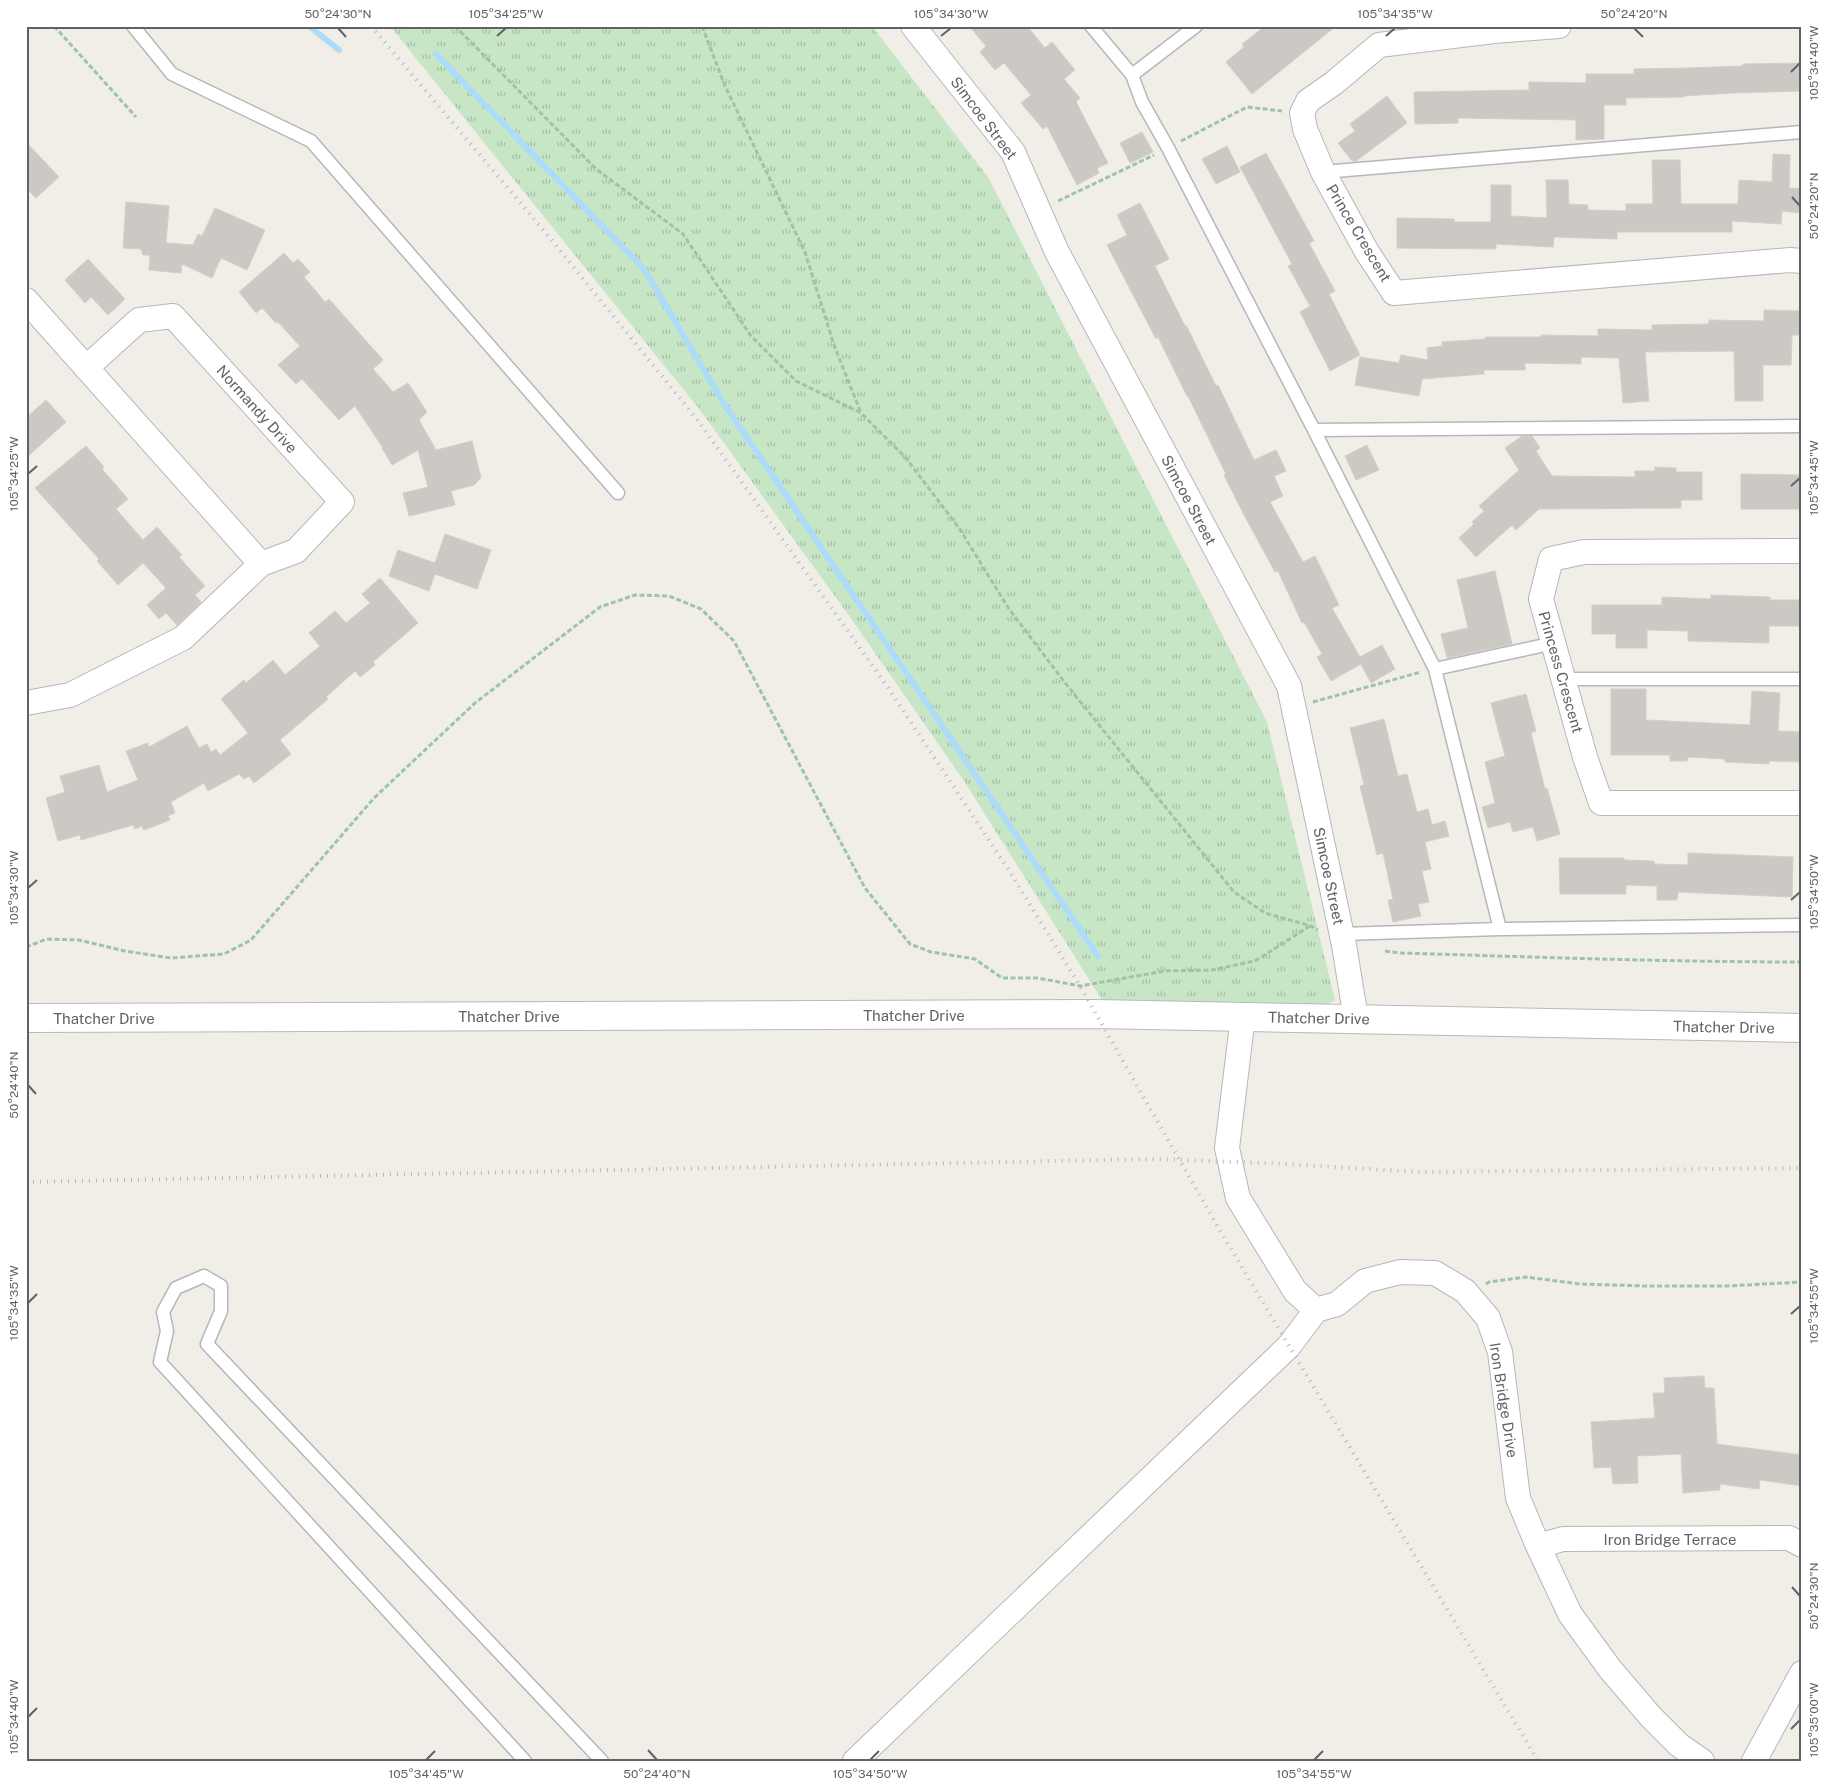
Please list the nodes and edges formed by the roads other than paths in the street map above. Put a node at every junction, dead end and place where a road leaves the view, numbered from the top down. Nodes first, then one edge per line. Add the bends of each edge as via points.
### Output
1 (133, 26) edge
2 (912, 26) edge
3 (1091, 26) edge
4 (1196, 26) edge
5 (1559, 26) edge
6 (1132, 75) junction
7 (1802, 132) edge
8 (1323, 172) junction
9 (1802, 261) edge
10 (26, 300) edge
11 (86, 368) junction
12 (1802, 426) edge
13 (1314, 430) junction
14 (618, 493) dead end
15 (1802, 551) edge
16 (261, 564) junction
17 (1554, 643) junction
18 (1435, 668) junction
19 (1564, 679) junction
20 (1802, 679) edge
21 (26, 703) edge
22 (1802, 802) edge
23 (1802, 925) edge
24 (1500, 929) junction
25 (1343, 939) junction
26 (1243, 1016) junction
27 (26, 1018) edge
28 (1356, 1019) junction
29 (1802, 1028) edge
30 (1316, 1310) junction
31 (1802, 1545) edge
32 (1538, 1546) junction
33 (1802, 1673) edge
34 (525, 1761) edge
35 (602, 1761) edge
36 (855, 1761) edge
37 (1702, 1761) edge
38 (1754, 1761) edge

1 - 14 lane via 172,74 311,140
2 - 25 street, Simcoe Street via 1013,152 1057,252 1289,686
3 - 6 lane
4 - 6 lane
5 - 8 street, Prince Crescent via 1379,45 1308,101 1302,114
6 - 13 lane via 1142,102
7 - 8 lane
8 - 9 street, Prince Crescent via 1367,252 1394,293
10 - 11 street
11 - 16 street
11 - 16 street, Normandy Drive via 139,320 173,316 342,502 296,551
12 - 13 lane
13 - 18 lane
15 - 17 street, Princess Crescent via 1584,552 1551,559 1541,599
16 - 21 street, Normandy Drive via 182,638 70,695
17 - 18 lane
17 - 19 street, Princess Crescent
18 - 24 lane
19 - 20 lane
19 - 22 street, Princess Crescent via 1601,803
23 - 24 lane
24 - 25 lane
25 - 28 street, Simcoe Street
26 - 27 main road, Thatcher Drive
26 - 28 main road, Thatcher Drive
26 - 30 street via 1227,1148 1238,1198 1295,1291
28 - 29 main road, Thatcher Drive
30 - 32 street, Iron Bridge Drive via 1338,1304 1364,1282 1400,1272 1435,1273 1465,1291 1488,1318 1500,1352 1518,1498
30 - 36 street via 1290,1346
31 - 32 street, Iron Bridge Terrace via 1789,1538 1770,1538 1563,1539
32 - 37 street, Iron Bridge Drive via 1570,1614 1610,1669 1668,1734
33 - 38 street
34 - 35 lane via 160,1362 167,1331 163,1312 176,1288 204,1276 221,1286 221,1311 207,1344

